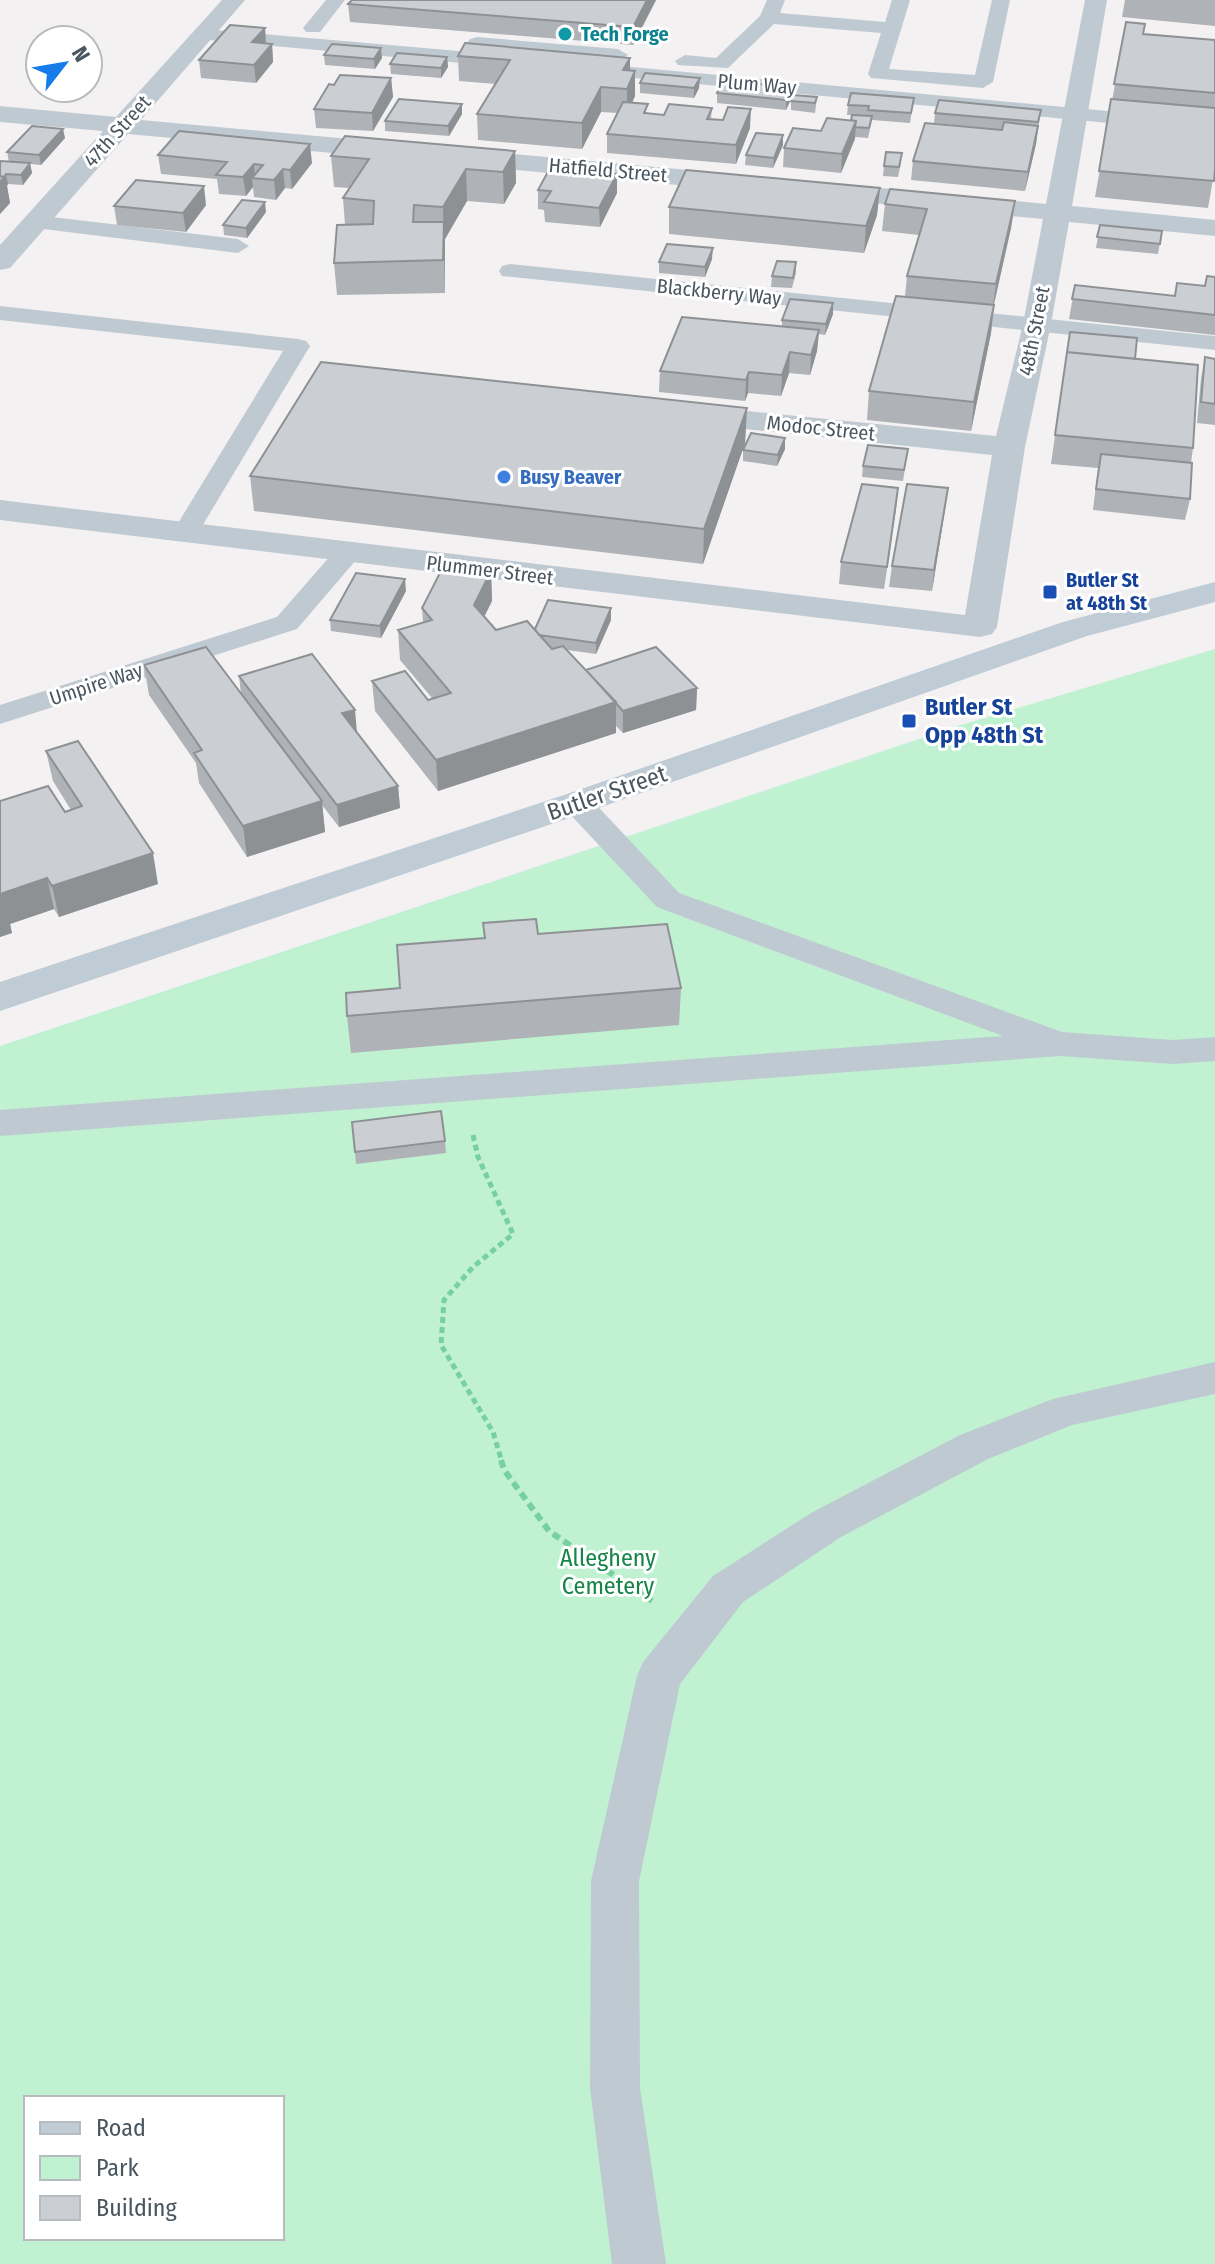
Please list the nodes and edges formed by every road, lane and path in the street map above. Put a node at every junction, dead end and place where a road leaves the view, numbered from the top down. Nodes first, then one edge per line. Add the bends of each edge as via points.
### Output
1 (336, 0) edge
2 (901, 0) edge
3 (1001, 0) edge
4 (1096, 0) edge
5 (773, 9) edge
6 (219, 17) edge
7 (313, 28) junction
8 (892, 28) junction
9 (1075, 112) junction
10 (0, 114) edge
11 (122, 125) junction
12 (1215, 127) edge
13 (1056, 212) junction
14 (35, 222) junction
15 (1215, 228) edge
16 (238, 246) dead end
17 (0, 262) edge
18 (510, 271) dead end
19 (0, 313) edge
20 (1037, 324) junction
21 (1215, 343) edge
22 (665, 412) edge
23 (1009, 447) junction
24 (0, 510) edge
25 (185, 533) junction
26 (348, 553) junction
27 (1215, 592) edge
28 (993, 640) junction
29 (0, 715) edge
30 (577, 803) junction
31 (0, 997) edge
32 (1060, 1044) junction
33 (1215, 1049) edge
34 (1173, 1052) junction
35 (1215, 1074) edge
36 (0, 1123) edge
37 (478, 1157) dead end
38 (1215, 1378) edge
39 (698, 1627) junction
40 (639, 2264) edge

1 - 7 lane
2 - 8 lane
3 - 8 lane via 983,82 878,74
4 - 9 street, 48th Street via 1099,30
5 - 7 lane via 721,64
5 - 8 lane
6 - 7 lane
6 - 9 lane, Plum Way
6 - 11 street, 47th Street
9 - 12 lane, Plum Way
9 - 13 street, 48th Street
10 - 11 street, Hatfield Street
11 - 13 street, Hatfield Street
11 - 14 street, 47th Street
13 - 15 street, Hatfield Street
13 - 20 street, 48th Street
14 - 16 lane
14 - 17 street, 47th Street
18 - 20 lane, Blackberry Way
19 - 25 lane via 298,346
20 - 21 lane, Blackberry Way
20 - 23 street, 48th Street
22 - 23 street, Modoc Street
23 - 28 street, 48th Street
24 - 25 street, Plummer Street
25 - 26 street, Plummer Street
26 - 28 street, Plummer Street
26 - 29 lane, Umpire Way via 287,623
27 - 28 main road, Butler Street via 1075,629
28 - 30 main road, Butler Street
30 - 31 main road, Butler Street
30 - 32 lane via 668,900
32 - 34 lane
32 - 36 lane
33 - 34 lane
34 - 35 lane
37 - 39 path via 513,1234 444,1300 441,1345 493,1432 504,1470 549,1531 632,1590
38 - 39 lane via 1067,1410 974,1447 789,1549 728,1589
39 - 40 lane via 659,1676 615,1881 615,2088

